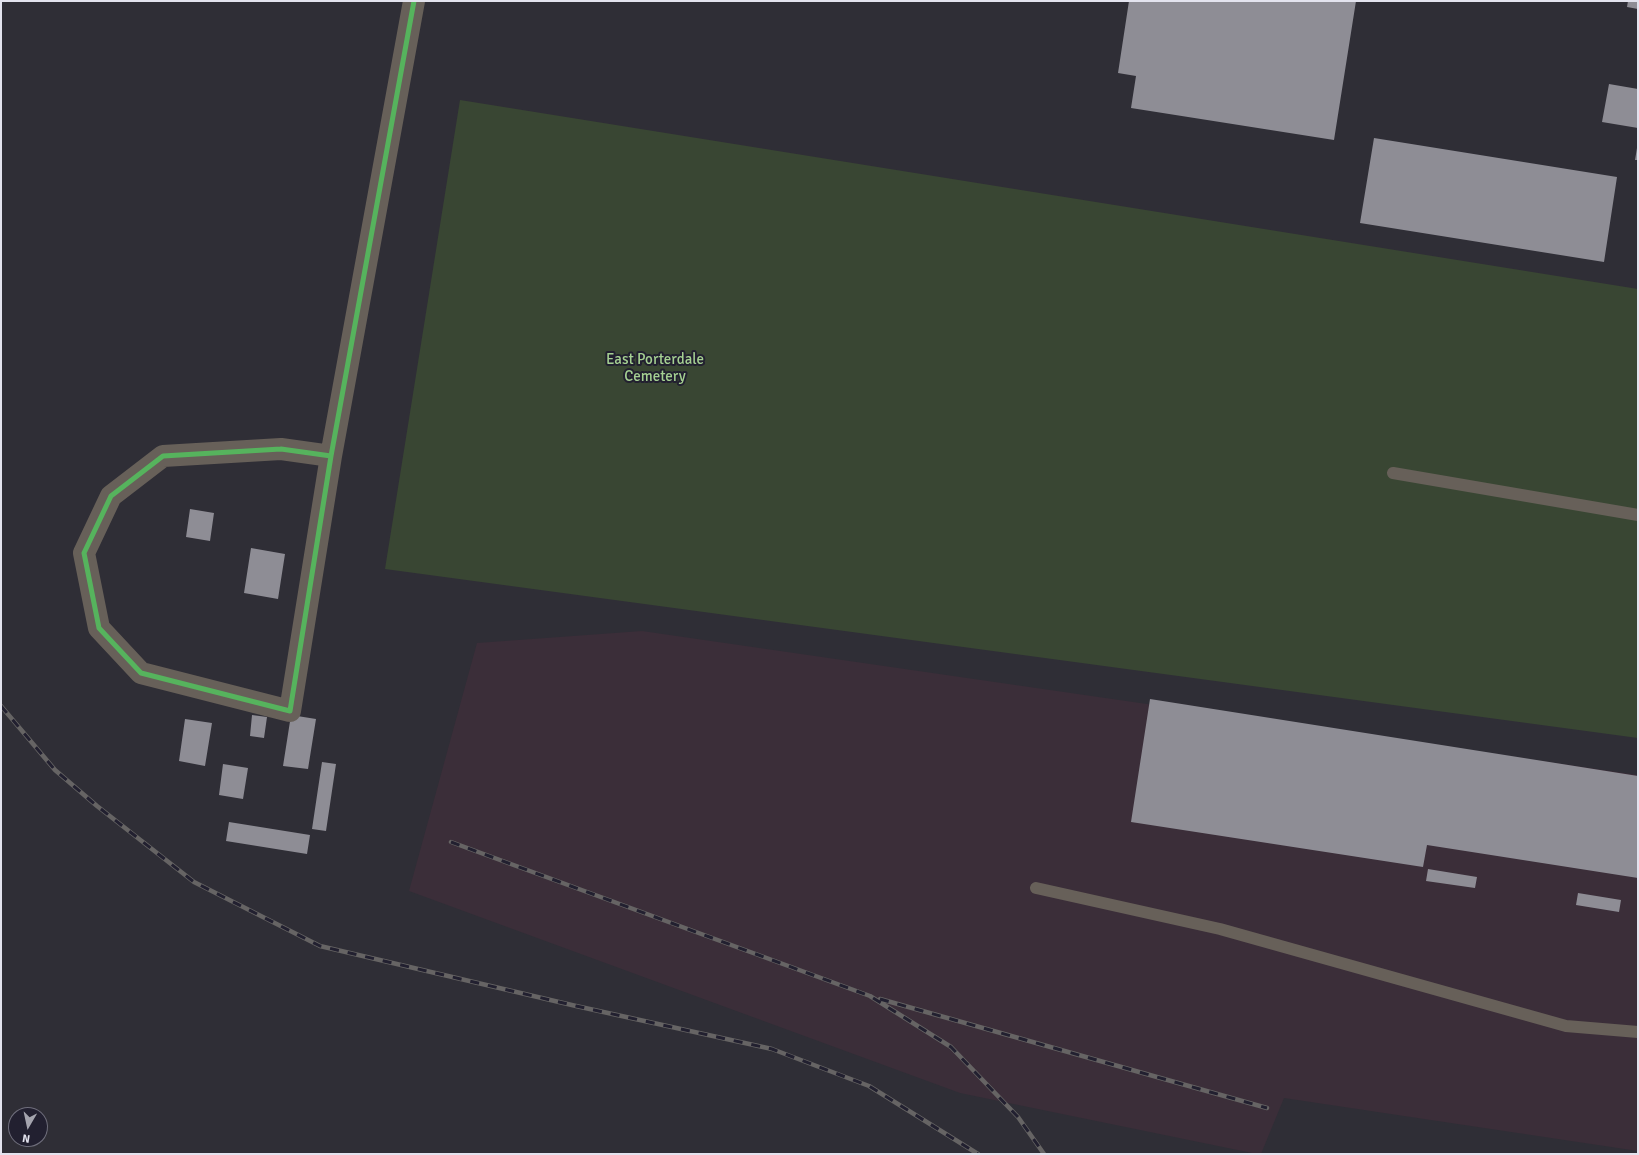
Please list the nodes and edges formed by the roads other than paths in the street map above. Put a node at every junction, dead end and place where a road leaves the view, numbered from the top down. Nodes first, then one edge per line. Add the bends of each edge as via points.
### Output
1 (414, 1) edge
2 (331, 456) junction
3 (1393, 473) dead end
4 (1638, 515) edge
5 (1036, 888) dead end
6 (1638, 1032) edge

1 - 2 street
2 - 2 street via 290,711 140,673 99,628 84,553 111,496 163,456 281,449
3 - 4 lane
5 - 6 lane via 1220,929 1566,1026

